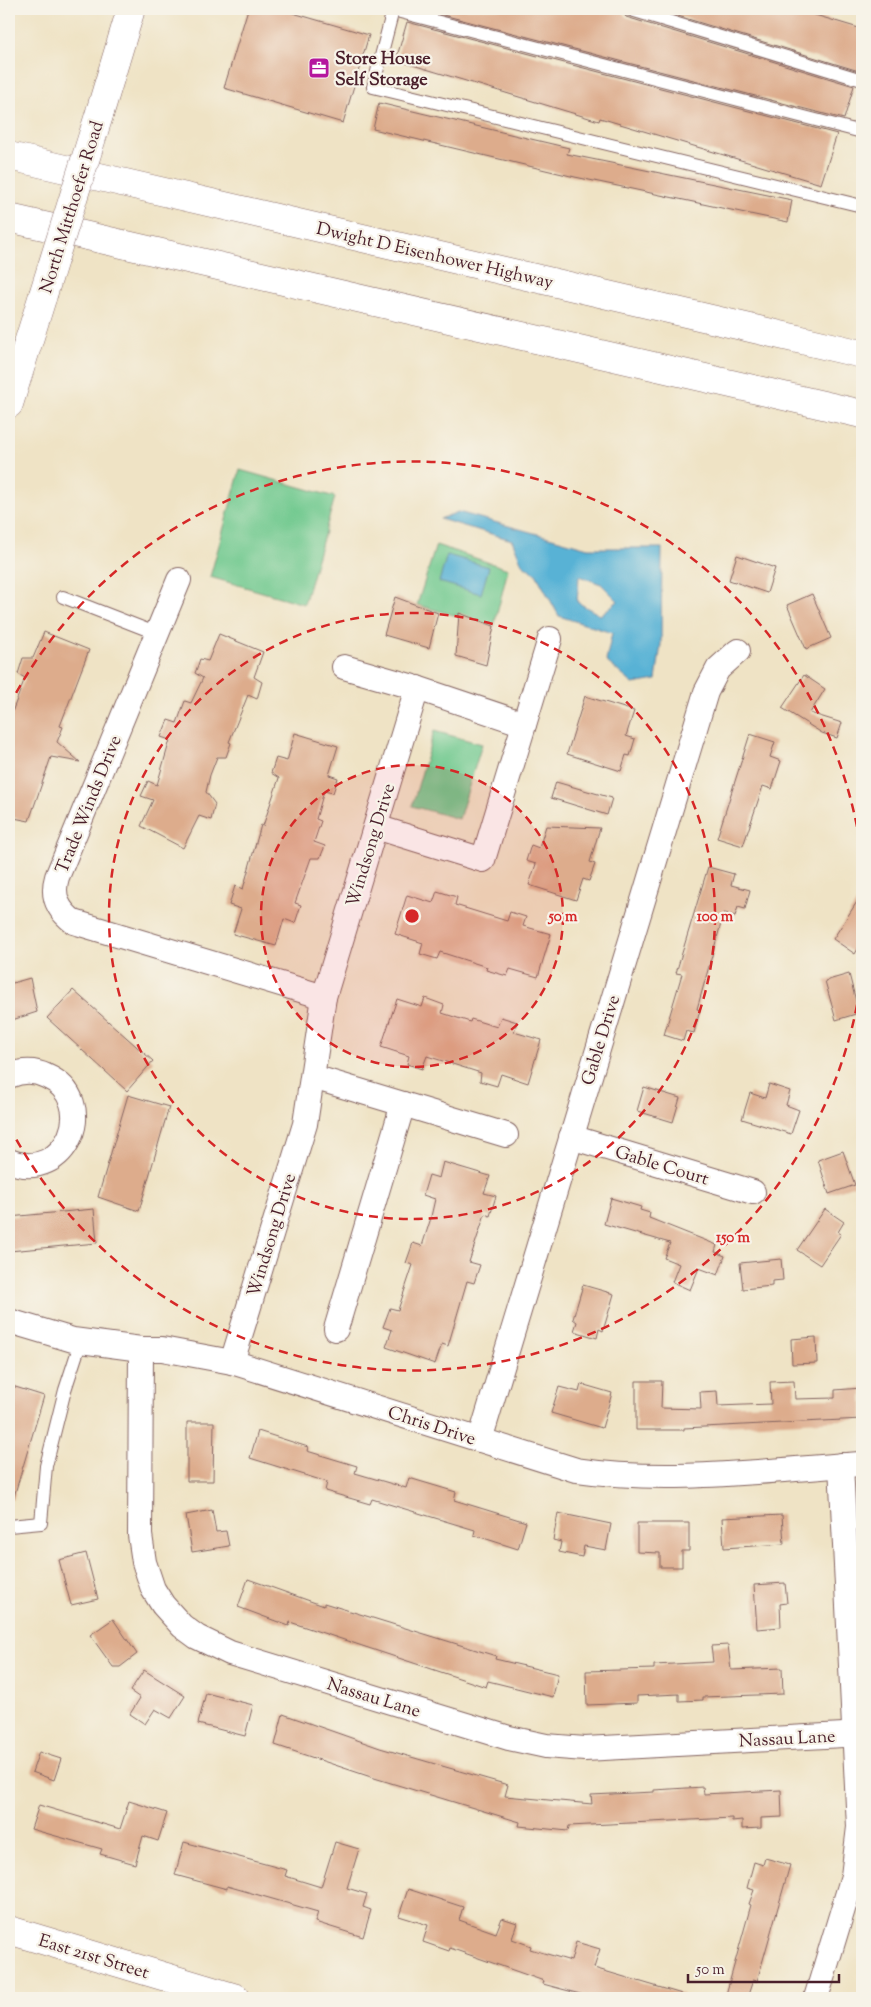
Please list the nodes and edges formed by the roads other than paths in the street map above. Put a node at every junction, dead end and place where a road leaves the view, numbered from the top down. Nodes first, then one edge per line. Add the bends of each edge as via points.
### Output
1 (131, 9) edge
2 (391, 9) edge
3 (628, 9) edge
4 (862, 80) edge
5 (862, 132) edge
6 (9, 156) edge
7 (862, 206) edge
8 (9, 218) edge
9 (862, 354) edge
10 (9, 404) edge
11 (862, 414) edge
12 (179, 580) dead end
13 (63, 597) dead end
14 (158, 634) junction
15 (550, 639) dead end
16 (738, 650) dead end
17 (344, 667) dead end
18 (417, 688) junction
19 (524, 724) junction
20 (376, 827) junction
21 (324, 997) junction
22 (9, 1076) edge
23 (313, 1077) junction
24 (404, 1104) junction
25 (506, 1135) dead end
26 (571, 1137) junction
27 (9, 1161) edge
28 (752, 1192) dead end
29 (9, 1321) edge
30 (336, 1329) dead end
31 (81, 1341) junction
32 (142, 1349) junction
33 (232, 1362) junction
34 (480, 1440) junction
35 (852, 1464) edge
36 (9, 1526) edge
37 (859, 1735) edge
38 (9, 1930) edge
39 (236, 1998) edge
40 (816, 1998) edge

1 - 10 main road, North Mitthoefer Road, bridge
2 - 5 lane
2 - 7 lane via 373,87
3 - 4 lane
6 - 9 main road, Dwight D Eisenhower Highway
8 - 11 main road
12 - 14 street, Trade Winds Drive
13 - 14 lane
14 - 21 street, Trade Winds Drive via 57,878 58,905 74,922
15 - 19 street
16 - 26 street, Gable Drive via 718,669 706,692
17 - 18 street
18 - 19 street
18 - 20 street, Windsong Drive
19 - 20 street via 483,860
20 - 21 street, Windsong Drive
21 - 23 street, Windsong Drive
22 - 27 street via 33,1072 52,1079 70,1100 74,1120 68,1141 54,1157 34,1164
23 - 24 street
23 - 33 street, Windsong Drive via 305,1124
24 - 25 street
24 - 30 street
26 - 28 street, Gable Court
26 - 34 street, Gable Drive
29 - 31 street, Chris Drive
31 - 32 street, Chris Drive
31 - 36 lane via 46,1466 41,1523
32 - 33 street, Chris Drive via 162,1349
32 - 37 street, Nassau Lane via 140,1545 146,1571 158,1597 182,1626 196,1637 230,1653 509,1738 546,1746 585,1749
33 - 34 street, Chris Drive
34 - 35 street, Chris Drive via 576,1470 631,1477 674,1477
35 - 37 street
37 - 40 street via 857,1848 847,1897
38 - 39 main road, East 21st Street

